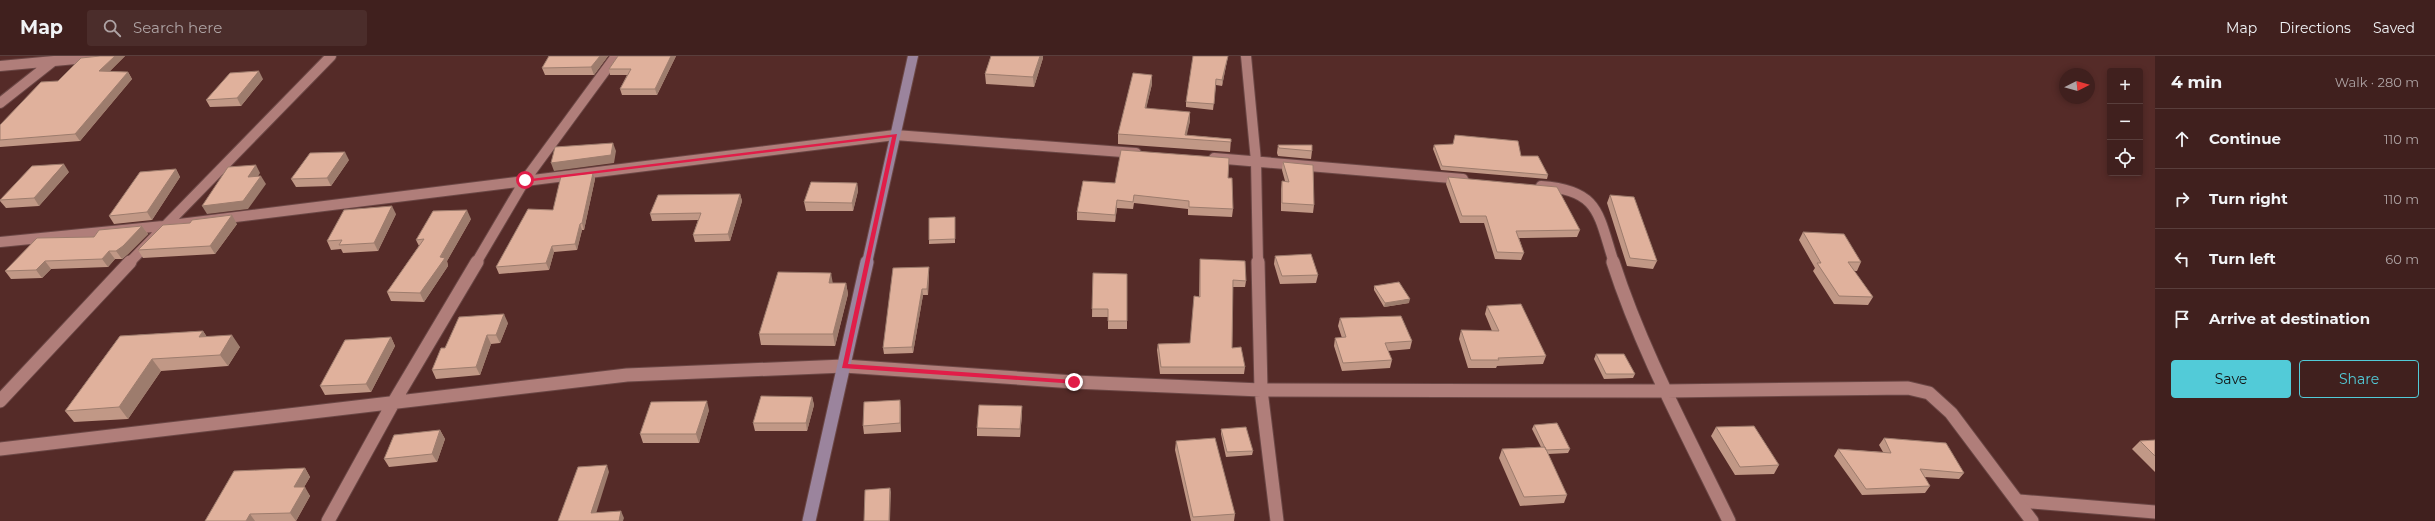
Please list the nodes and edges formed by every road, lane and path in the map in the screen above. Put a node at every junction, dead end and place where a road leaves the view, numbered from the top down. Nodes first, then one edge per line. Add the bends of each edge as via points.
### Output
1 (108, 56) edge
2 (331, 56) edge
3 (616, 56) edge
4 (913, 56) edge
5 (1246, 56) edge
6 (56, 59) edge
7 (0, 66) edge
8 (0, 103) edge
9 (895, 135) junction
10 (1146, 153) edge
11 (1201, 157) edge
12 (1256, 161) junction
13 (525, 180) junction
14 (1478, 180) edge
15 (1533, 185) edge
16 (163, 226) junction
17 (0, 242) edge
18 (844, 366) junction
19 (1261, 390) junction
20 (1666, 391) junction
21 (0, 401) edge
22 (392, 405) junction
23 (0, 449) edge
24 (2019, 501) junction
25 (2155, 512) edge
26 (328, 521) edge
27 (809, 521) edge
28 (1277, 521) edge
29 (1730, 521) edge
30 (2032, 521) edge

1 - 6 street
2 - 16 street
3 - 13 street
4 - 9 street
5 - 12 street
6 - 7 street
6 - 8 street
9 - 10 street
9 - 13 street
9 - 18 street
11 - 12 street
12 - 14 street
12 - 19 street
13 - 16 street
13 - 22 street
15 - 20 street via 1557,187 1583,195 1597,210 1624,295
16 - 17 street
16 - 21 street
18 - 19 street via 1074,382
18 - 22 street via 627,375
18 - 27 street
19 - 20 street
19 - 28 street
20 - 24 street via 1908,388 1929,393 1945,407
20 - 29 street
22 - 23 street
22 - 26 street
24 - 25 street
24 - 30 street

